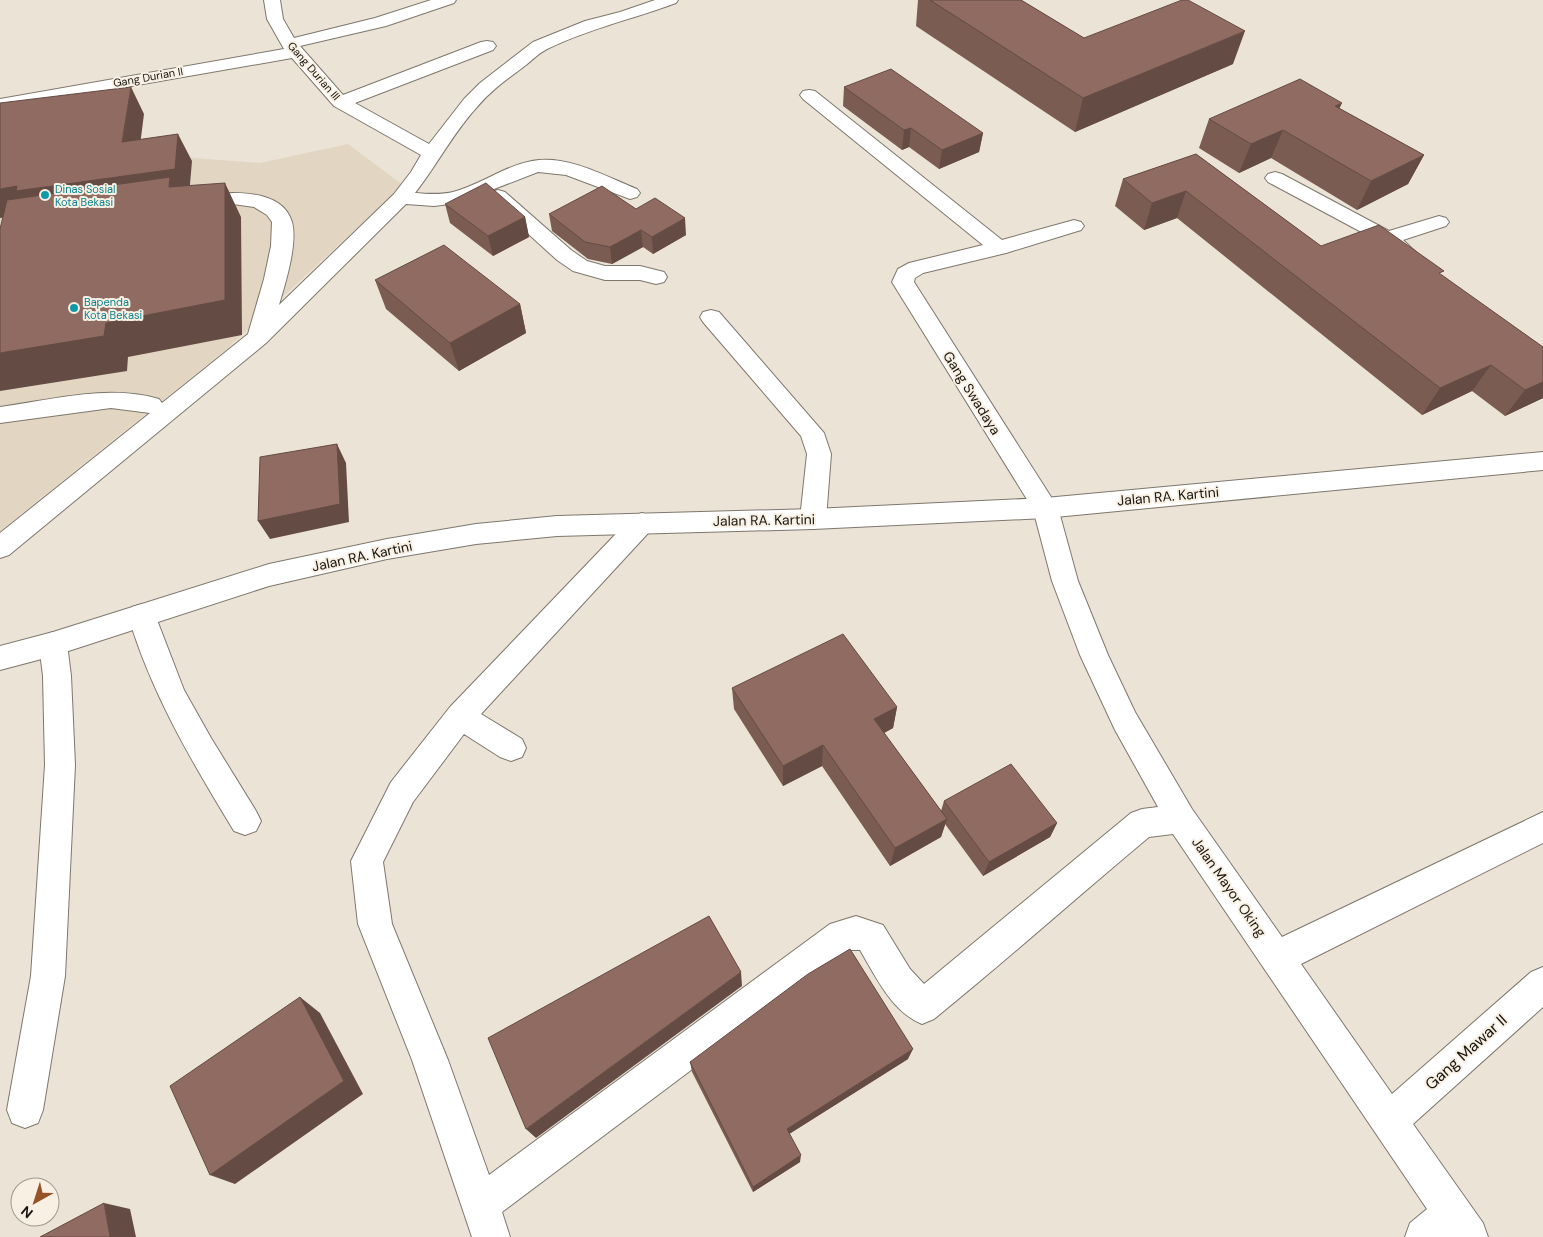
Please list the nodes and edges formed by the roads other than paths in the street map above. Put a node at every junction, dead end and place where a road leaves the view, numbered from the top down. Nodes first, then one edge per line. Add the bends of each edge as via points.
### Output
1 (272, 0) edge
2 (448, 0) edge
3 (670, 0) edge
4 (487, 46) dead end
5 (292, 48) junction
6 (809, 95) dead end
7 (340, 102) junction
8 (0, 104) edge
9 (432, 153) junction
10 (1275, 178) dead end
11 (486, 185) junction
12 (630, 192) dead end
13 (401, 198) junction
14 (174, 206) edge
15 (1438, 222) dead end
16 (1074, 226) dead end
17 (1387, 238) junction
18 (1360, 245) edge
19 (998, 248) junction
20 (1426, 268) edge
21 (656, 277) dead end
22 (711, 317) dead end
23 (258, 338) junction
24 (151, 405) dead end
25 (0, 415) edge
26 (1543, 461) edge
27 (1045, 508) junction
28 (813, 519) junction
29 (642, 523) junction
30 (0, 548) edge
31 (142, 615) junction
32 (53, 644) junction
33 (0, 658) edge
34 (460, 716) junction
35 (510, 748) dead end
36 (1181, 819) junction
37 (245, 821) dead end
38 (1543, 827) edge
39 (1278, 957) junction
40 (1543, 984) edge
41 (25, 1110) dead end
42 (1390, 1120) junction
43 (480, 1205) junction
44 (1460, 1224) edge
45 (491, 1237) edge
46 (1424, 1237) edge

1 - 5 street, Gang Durian III via 275,19
2 - 5 street, Gang Durian II
3 - 9 street via 583,27 539,46 470,103
4 - 7 street
5 - 7 street, Gang Durian III
5 - 8 street, Gang Durian II
6 - 19 street
7 - 9 street, Gang Durian III
9 - 13 street
10 - 17 street
11 - 12 street via 539,166 564,169
11 - 13 street via 448,198
11 - 21 street via 580,266 605,273 640,273
13 - 23 street
14 - 23 street via 231,198 250,200 275,212 282,221 283,242
15 - 17 street
16 - 19 street
17 - 18 street
17 - 20 street
19 - 27 street, Gang Swadaya via 916,268 903,277 904,285
22 - 28 street via 812,433 820,454
23 - 30 street
24 - 25 street via 111,400
26 - 27 street, Jalan RA. Kartini
27 - 28 street, Jalan RA. Kartini
27 - 36 street, Jalan Mayor Oking via 1065,580 1094,655 1125,720
28 - 29 street, Jalan RA. Kartini
29 - 31 street, Jalan RA. Kartini via 557,526 476,534 387,549 269,575
29 - 34 street
31 - 32 street, Jalan RA. Kartini
31 - 37 street via 148,637 188,728
32 - 33 street, Jalan RA. Kartini
32 - 41 street via 60,765 48,976
34 - 35 street
34 - 43 street via 402,792 367,861 375,924 430,1060
36 - 39 street, Jalan Mayor Oking
36 - 43 street via 1142,824 922,1007 898,981 870,937 856,932 842,936
38 - 39 street
39 - 42 street, Jalan Mayor Oking
40 - 42 street, Gang Mawar II
42 - 44 street, Jalan Mayor Oking
43 - 45 street
44 - 46 street

